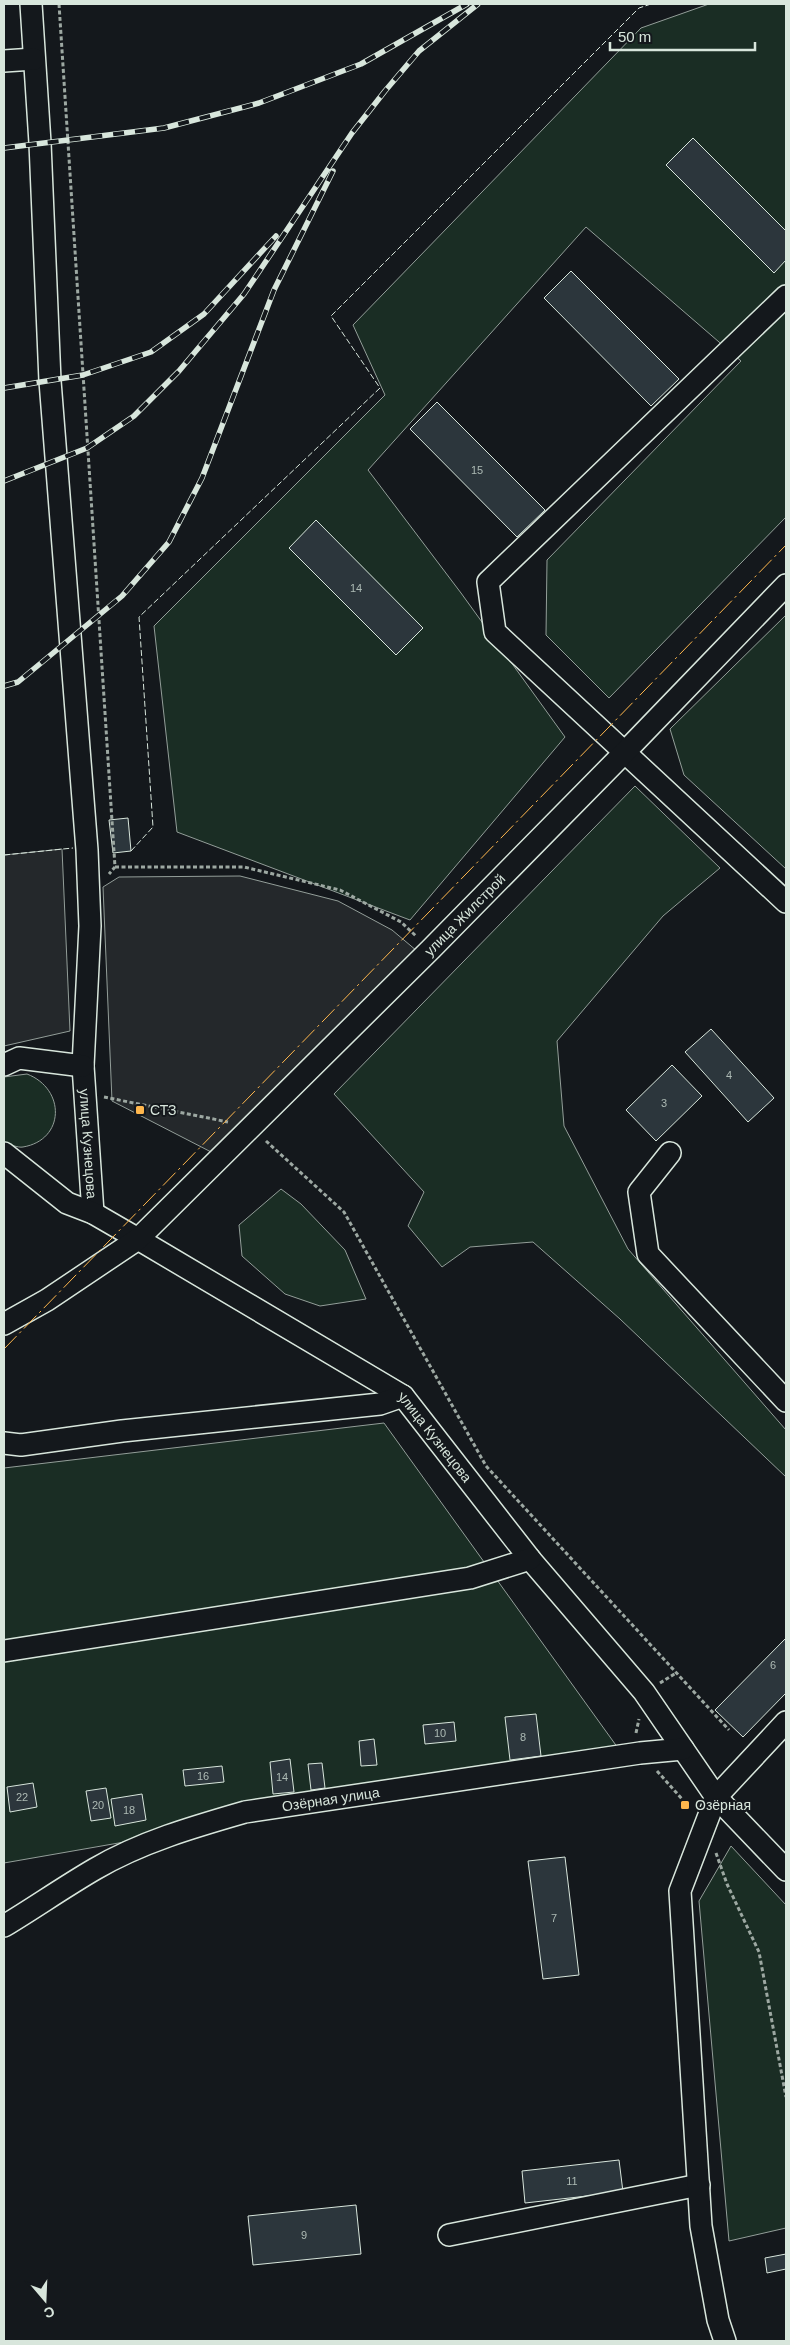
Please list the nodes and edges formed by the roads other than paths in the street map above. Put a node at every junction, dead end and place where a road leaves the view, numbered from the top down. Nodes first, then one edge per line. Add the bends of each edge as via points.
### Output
1 (30, 4) edge
2 (34, 59) junction
3 (4, 62) edge
4 (786, 296) edge
5 (786, 585) edge
6 (624, 753) junction
7 (786, 902) edge
8 (4, 1065) edge
9 (83, 1066) junction
10 (4, 1153) edge
11 (670, 1153) dead end
12 (92, 1213) junction
13 (138, 1239) junction
14 (4, 1324) edge
15 (402, 1396) junction
16 (786, 1401) edge
17 (4, 1443) edge
18 (530, 1559) junction
19 (4, 1651) edge
20 (786, 1722) edge
21 (683, 1749) junction
22 (716, 1797) junction
23 (786, 1870) edge
24 (4, 1926) edge
25 (699, 2185) junction
26 (449, 2235) dead end
27 (725, 2341) edge

1 - 2 street, улица Кузнецова
2 - 3 street
2 - 9 street, улица Кузнецова via 50,381 87,850 90,926
4 - 6 street via 488,582 495,632
5 - 6 street, улица Жилстрой
6 - 7 street
6 - 13 street, улица Жилстрой
8 - 9 street via 19,1058
9 - 12 street, улица Кузнецова
10 - 12 street via 68,1203
11 - 16 street via 639,1192 648,1254
12 - 13 street, улица Кузнецова
13 - 14 street, улица Жилстрой via 47,1300
13 - 15 street, улица Кузнецова
15 - 17 street via 380,1404 21,1445
15 - 18 street, улица Кузнецова
18 - 19 street via 470,1578
18 - 21 street, улица Кузнецова via 644,1692
20 - 22 street
21 - 22 street, улица Кузнецова
21 - 24 street, Озёрная улица via 244,1812 153,1841 95,1869
22 - 23 street, улица Кузнецова
22 - 25 street via 680,1891
25 - 26 street
25 - 27 street via 701,2226 718,2320

